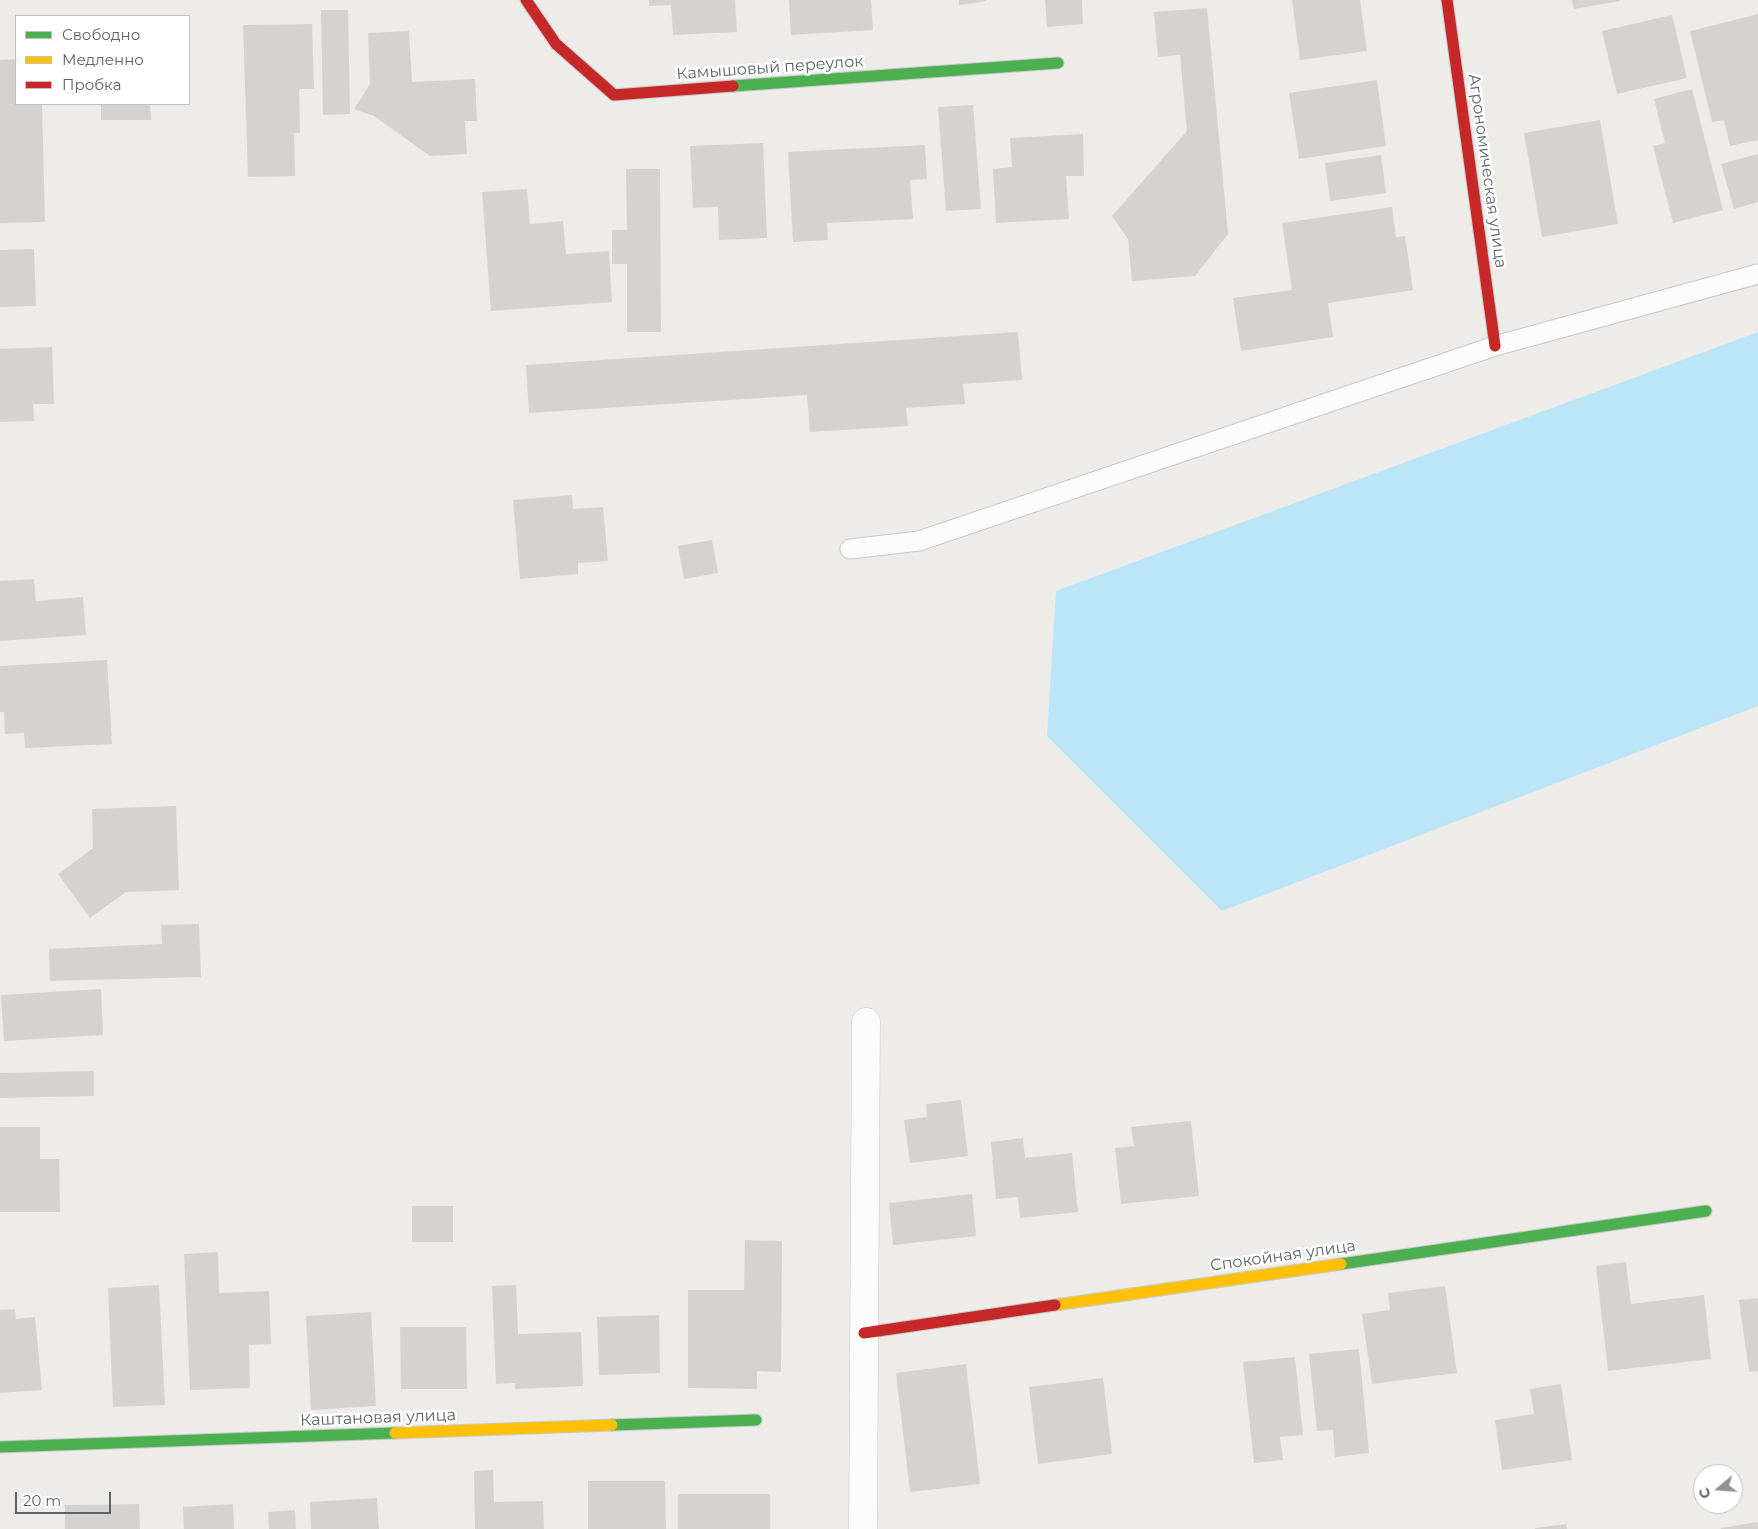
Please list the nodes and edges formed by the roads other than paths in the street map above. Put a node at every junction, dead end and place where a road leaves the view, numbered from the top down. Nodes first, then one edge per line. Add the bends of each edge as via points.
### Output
1 (526, 0) edge
2 (1447, 0) edge
3 (1058, 63) dead end
4 (1758, 274) edge
5 (1495, 346) junction
6 (850, 549) dead end
7 (866, 1022) dead end
8 (1706, 1211) dead end
9 (864, 1333) junction
10 (756, 1420) dead end
11 (0, 1447) edge
12 (863, 1529) edge

1 - 3 street, Камышовый переулок via 556,44 614,95
2 - 5 street, Агрономическая улица
4 - 5 lane
5 - 6 lane via 919,541
7 - 9 street
8 - 9 street, Спокойная улица
9 - 12 street
10 - 11 street, Каштановая улица

